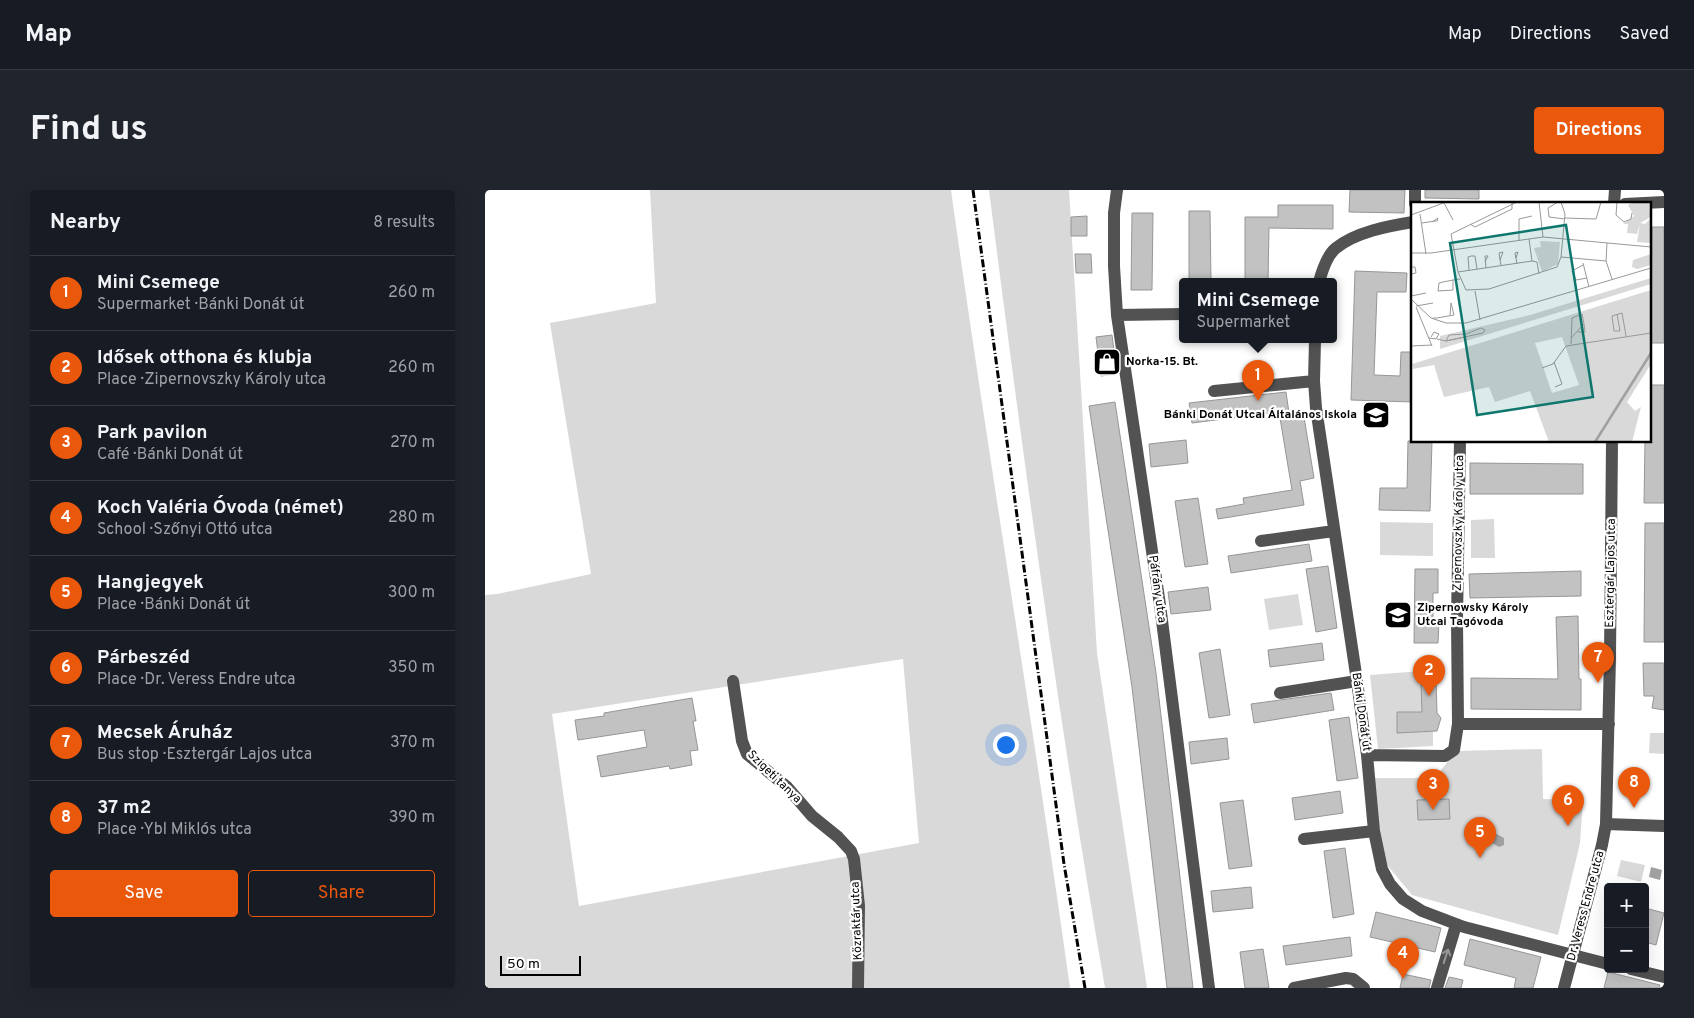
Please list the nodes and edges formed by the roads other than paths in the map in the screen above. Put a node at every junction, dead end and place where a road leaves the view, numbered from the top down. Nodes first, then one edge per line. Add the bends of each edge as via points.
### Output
1 (1117, 190) edge
2 (1664, 202) edge
3 (1651, 203) edge
4 (1411, 222) edge
5 (1320, 278) edge
6 (1117, 314) junction
7 (1179, 314) edge
8 (1315, 343) edge
9 (1313, 381) junction
10 (1213, 391) dead end
11 (1460, 442) edge
12 (1612, 442) edge
13 (1334, 531) junction
14 (1261, 541) dead end
15 (733, 681) dead end
16 (1357, 682) junction
17 (1280, 693) dead end
18 (1458, 724) junction
19 (1609, 724) junction
20 (1367, 755) junction
21 (1606, 824) junction
22 (1664, 826) edge
23 (1374, 831) junction
24 (1304, 839) dead end
25 (852, 854) joint
26 (1456, 925) junction
27 (1572, 955) junction
28 (1604, 963) edge
29 (1648, 973) edge
30 (1664, 977) edge
31 (858, 988) edge
32 (1209, 988) edge
33 (1294, 988) edge
34 (1364, 988) edge
35 (1437, 988) edge
36 (1564, 988) edge

1 - 6 street, Páfrány utca via 1114,213
2 - 3 street
4 - 5 street via 1361,235 1335,248
6 - 7 street
6 - 32 street, Páfrány utca via 1160,605
8 - 9 street, Bánki Donát út
9 - 10 street
9 - 13 street, Bánki Donát út
11 - 18 street, Zipernovszky Károly utca
12 - 19 street, Esztergár Lajos utca
13 - 14 street
13 - 16 street, Bánki Donát út
15 - 25 street, Szigeti tanya via 747,754 787,787
16 - 17 street
16 - 20 street, Bánki Donát út
18 - 19 street
18 - 20 street, Zipernovszky Károly utca via 1454,750 1445,756
19 - 21 street, Esztergár Lajos utca
20 - 23 street, Bánki Donát út
21 - 22 street
21 - 27 street, Dr. Veress Endre utca
23 - 24 street
23 - 26 street, Bánki Donát út via 1382,869 1403,899
25 - 31 street, Közraktár utca via 859,906
26 - 27 street, Bánki Donát út
35 -> 26 street
27 - 28 street, Bánki Donát út
27 - 36 street, Dr. Veress Endre utca
29 - 30 street
33 - 34 street via 1346,978 1353,979

